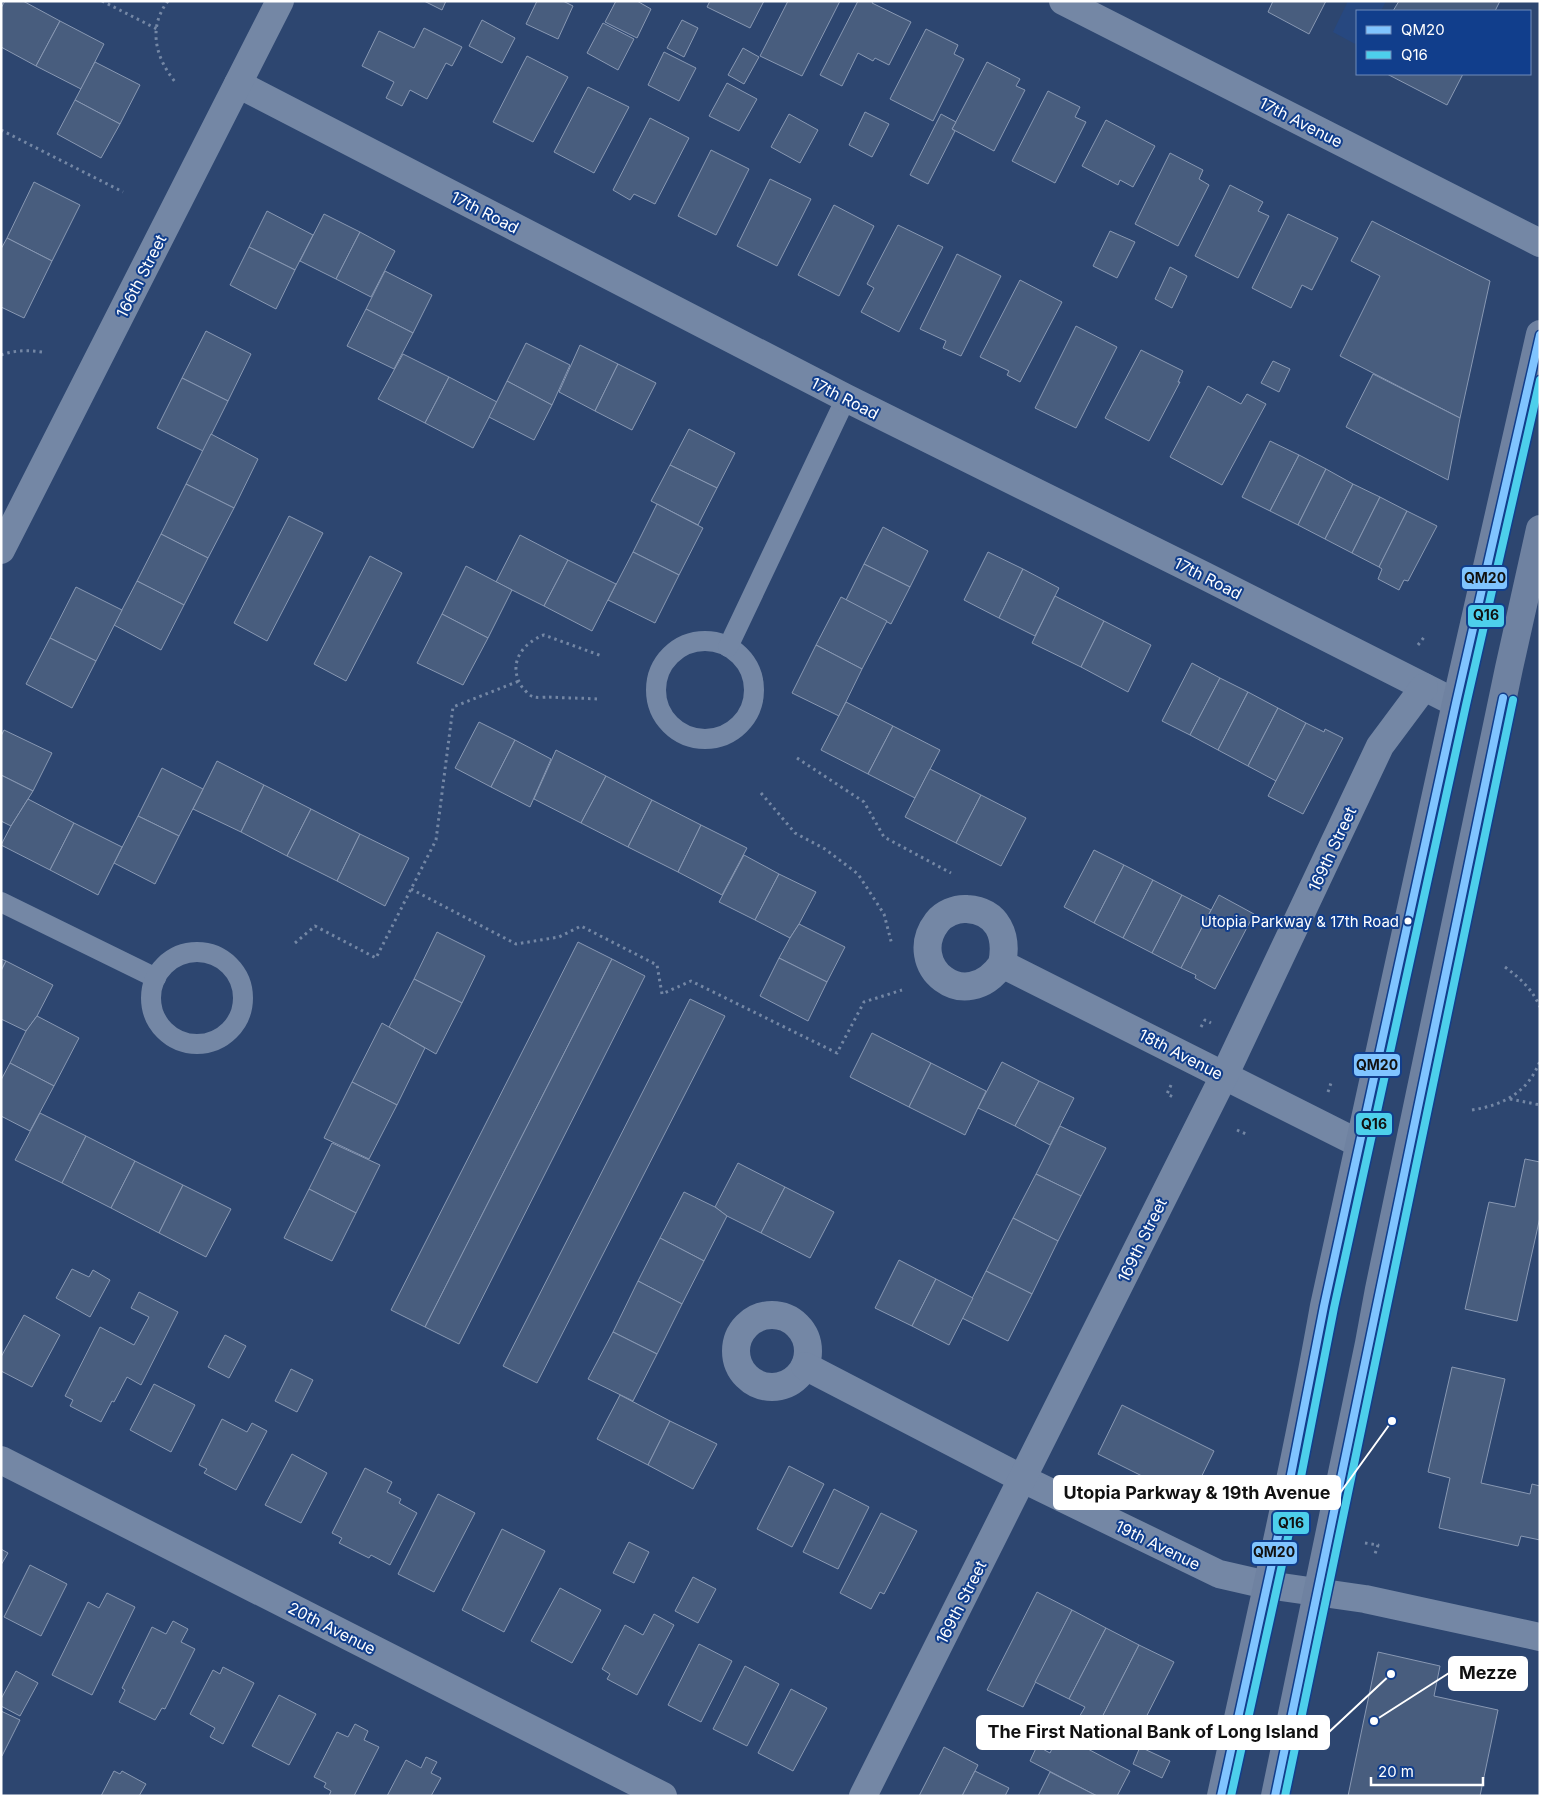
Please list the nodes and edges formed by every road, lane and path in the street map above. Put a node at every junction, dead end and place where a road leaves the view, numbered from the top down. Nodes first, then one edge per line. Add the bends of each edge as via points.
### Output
1 (102, 1) edge
2 (168, 1) edge
3 (280, 1) edge
4 (1062, 1) edge
5 (157, 29) junction
6 (176, 83) dead end
7 (238, 84) junction
8 (1, 130) edge
9 (122, 192) dead end
10 (1540, 243) edge
11 (1540, 334) edge
12 (42, 352) dead end
13 (1, 355) edge
14 (846, 398) junction
15 (1540, 530) edge
16 (1, 550) edge
17 (1425, 636) dead end
18 (1418, 646) dead end
19 (728, 647) junction
20 (602, 656) dead end
21 (519, 681) junction
22 (1424, 687) junction
23 (597, 699) dead end
24 (1456, 703) junction
25 (797, 758) dead end
26 (761, 792) dead end
27 (951, 873) dead end
28 (410, 889) junction
29 (1, 902) edge
30 (295, 943) dead end
31 (892, 945) dead end
32 (1002, 964) dead end
33 (1506, 967) dead end
34 (156, 978) junction
35 (902, 990) dead end
36 (1534, 994) junction
37 (1540, 996) edge
38 (1540, 1007) edge
39 (1205, 1020) dead end
40 (1214, 1024) dead end
41 (1540, 1061) edge
42 (1224, 1076) junction
43 (1331, 1083) dead end
44 (1328, 1093) dead end
45 (1167, 1094) dead end
46 (1175, 1098) dead end
47 (1510, 1098) junction
48 (1540, 1105) edge
49 (1472, 1110) dead end
50 (1238, 1130) dead end
51 (1246, 1134) dead end
52 (1360, 1144) junction
53 (805, 1366) dead end
54 (1, 1460) edge
55 (1023, 1479) junction
56 (1365, 1542) dead end
57 (1374, 1557) dead end
58 (1267, 1585) junction
59 (1318, 1591) junction
60 (1540, 1637) edge
61 (662, 1796) edge
62 (863, 1796) edge
63 (1221, 1796) edge
64 (1275, 1796) edge

1 - 5 path
2 - 5 path
3 - 7 street, 166th Street
4 - 10 street, 17th Avenue
5 - 6 path via 159,55
7 - 14 street, 17th Road
7 - 16 street, 166th Street
8 - 9 path
11 - 24 main road
12 - 13 path via 26,350
14 - 19 lane
14 - 22 street, 17th Road
15 - 59 main road
17 - 18 path
19 - 19 lane via 696,642 668,657 660,671 656,686 664,717 689,736 706,739 721,736 736,729 747,717 753,702 750,670 741,656
20 - 21 path via 544,635 523,648 517,660
21 - 23 path via 533,697
21 - 28 path via 453,707 436,840
22 - 24 street, 17th Road
22 - 42 street, 169th Street via 1380,746
24 - 52 main road
25 - 27 path via 864,802 884,837
26 - 31 path via 795,833 825,848 858,874 884,914
28 - 30 path via 376,958 315,926
28 - 35 path via 516,944 559,937 581,926 657,965 662,994 691,981 837,1053 864,1002
29 - 34 lane
32 - 42 street, 18th Avenue
33 - 36 path
34 - 34 lane via 177,957 206,953 220,959 240,980 242,1009 236,1023 214,1041 183,1042 158,1023 152,1009 151,993
36 - 37 path
36 - 38 path
39 - 40 path
41 - 47 path via 1525,1086
42 - 52 street, 18th Avenue
42 - 55 street, 169th Street
43 - 44 path
45 - 46 path
47 - 48 path
47 - 49 path via 1492,1107
50 - 51 path
52 - 58 main road
53 - 55 street, 19th Avenue
54 - 61 street, 20th Avenue
55 - 58 street, 19th Avenue via 1219,1574
55 - 62 street, 169th Street
56 - 57 path via 1378,1545
58 - 59 street, 19th Avenue
58 - 63 main road
59 - 60 street, 19th Avenue via 1365,1598
59 - 64 main road

